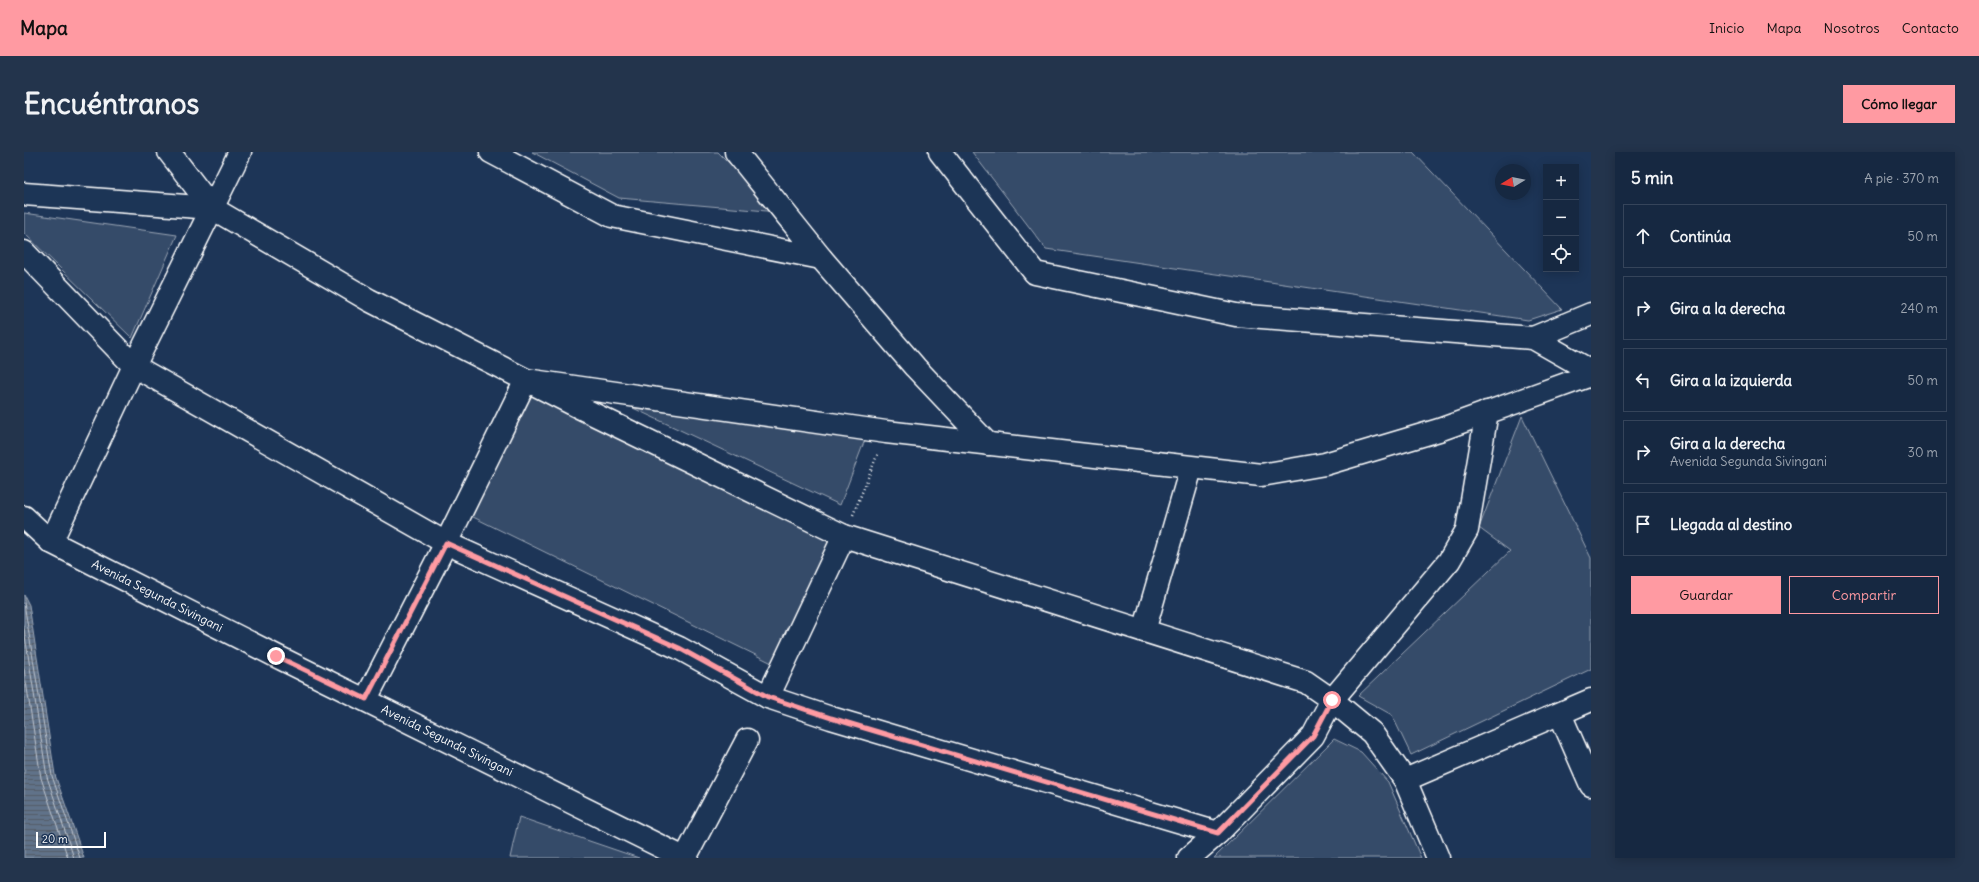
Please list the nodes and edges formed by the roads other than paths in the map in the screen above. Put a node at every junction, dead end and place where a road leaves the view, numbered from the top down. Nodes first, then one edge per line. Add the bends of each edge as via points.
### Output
1 (169, 152) edge
2 (240, 152) edge
3 (491, 152) edge
4 (736, 152) edge
5 (940, 152) edge
6 (24, 194) edge
7 (212, 208) junction
8 (24, 252) edge
9 (821, 258) junction
10 (1591, 314) edge
11 (1533, 338) junction
12 (134, 366) junction
13 (1591, 371) edge
14 (1591, 375) edge
15 (526, 380) junction
16 (1487, 412) junction
17 (988, 444) junction
18 (1191, 468) junction
19 (24, 517) edge
20 (844, 536) junction
21 (51, 542) junction
22 (446, 543) junction
23 (1144, 631) junction
24 (768, 697) junction
25 (366, 699) junction
26 (1332, 700) junction
27 (1591, 700) edge
28 (1560, 714) junction
29 (746, 740) dead end
30 (1405, 780) junction
31 (1591, 785) edge
32 (1218, 833) junction
33 (684, 858) edge
34 (1189, 858) edge
35 (1438, 858) edge

1 - 7 street
2 - 7 street
3 - 9 street via 612,216
4 - 9 street
5 - 11 street via 1035,273 1236,315
6 - 7 street
7 - 12 street
7 - 15 street via 369,300
8 - 12 street
9 - 17 street via 915,367
10 - 11 street
11 - 13 street
12 - 21 street
12 - 22 street
14 - 16 street
15 - 17 street via 886,432
15 - 20 street
15 - 22 street
16 - 18 street via 1439,430 1325,464 1261,474
16 - 26 street via 1467,530 1449,561
17 - 18 street
18 - 23 street
19 - 21 street, Avenida Segunda Sivingani
20 - 23 street
20 - 24 street
21 - 25 street, Avenida Segunda Sivingani
22 - 24 street via 679,648
22 - 25 street
23 - 26 street via 1306,682
24 - 32 street
25 - 33 street, Avenida Segunda Sivingani
26 - 30 street via 1372,733
26 - 32 street via 1313,736
27 - 28 street
28 - 30 street
28 - 31 street
29 - 33 street
30 - 35 street
32 - 34 street

